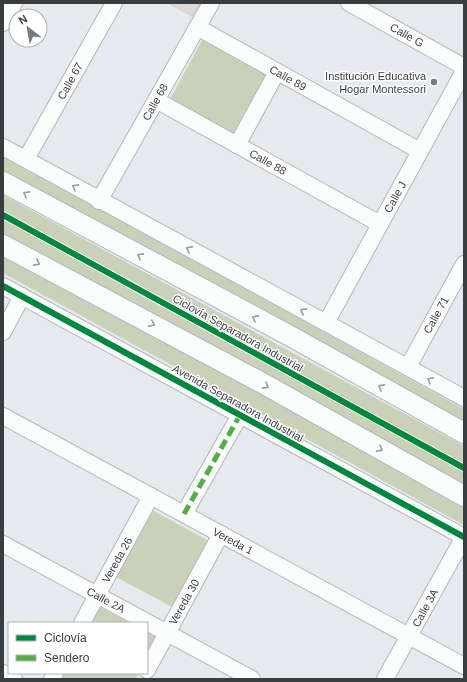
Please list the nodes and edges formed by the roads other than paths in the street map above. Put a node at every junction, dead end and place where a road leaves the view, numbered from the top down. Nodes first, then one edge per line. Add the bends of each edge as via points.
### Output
1 (14, 3) edge
2 (114, 3) edge
3 (211, 3) edge
4 (349, 3) edge
5 (3, 23) edge
6 (197, 27) junction
7 (464, 67) edge
8 (464, 71) edge
9 (277, 72) junction
10 (156, 100) junction
11 (237, 145) junction
12 (3, 147) edge
13 (420, 151) junction
14 (26, 160) junction
15 (3, 182) edge
16 (100, 200) junction
17 (380, 224) junction
18 (3, 245) edge
19 (464, 264) edge
20 (3, 286) edge
21 (22, 296) junction
22 (326, 323) junction
23 (3, 332) edge
24 (408, 367) junction
25 (464, 398) edge
26 (240, 415) junction
27 (3, 416) edge
28 (464, 433) edge
29 (152, 496) junction
30 (464, 496) edge
31 (184, 514) junction
32 (221, 534) junction
33 (464, 537) edge
34 (3, 544) edge
35 (98, 595) junction
36 (83, 622) edge
37 (147, 622) edge
38 (148, 623) edge
39 (167, 633) junction
40 (409, 636) junction
41 (464, 666) edge
42 (148, 668) edge
43 (3, 673) edge
44 (14, 679) edge
45 (252, 679) edge
46 (385, 679) edge

1 - 5 street
2 - 14 street, Calle 67
3 - 6 street, Calle 68
4 - 7 street, Calle G
6 - 9 street, Calle 89
6 - 10 street, Calle 68
8 - 13 street, Calle J
9 - 11 street
9 - 13 street, Calle 89
10 - 11 street, Calle 88
10 - 16 street, Calle 68
11 - 17 street, Calle 88
12 - 14 street
13 - 17 street, Calle J
16 -> 14 street
28 -> 15 main road via 292,337
22 -> 16 street
17 - 22 street, Calle J
18 -> 30 main road via 264,384
19 - 24 street, Calle 71
20 - 21 street, Avenida Separadora Industrial
21 - 23 street
21 - 26 street, Avenida Separadora Industrial
22 - 24 street
25 -> 24 street
26 - 31 street
26 - 33 street, Avenida Separadora Industrial
27 - 29 street, Vereda 1
29 - 31 street, Vereda 1
29 - 35 street, Vereda 26
31 - 32 street, Vereda 1
32 - 39 street, Vereda 30
32 - 40 street, Vereda 1
33 - 40 street, Calle 3A
34 - 35 street, Calle 2A
35 - 36 street, Vereda 26
35 - 37 street, Calle 2A
38 - 39 street, Calle 2A
39 - 42 street, Vereda 30
39 - 45 street, Calle 2A
40 - 41 street, Vereda 1
40 - 46 street, Calle 3A
43 - 44 street

